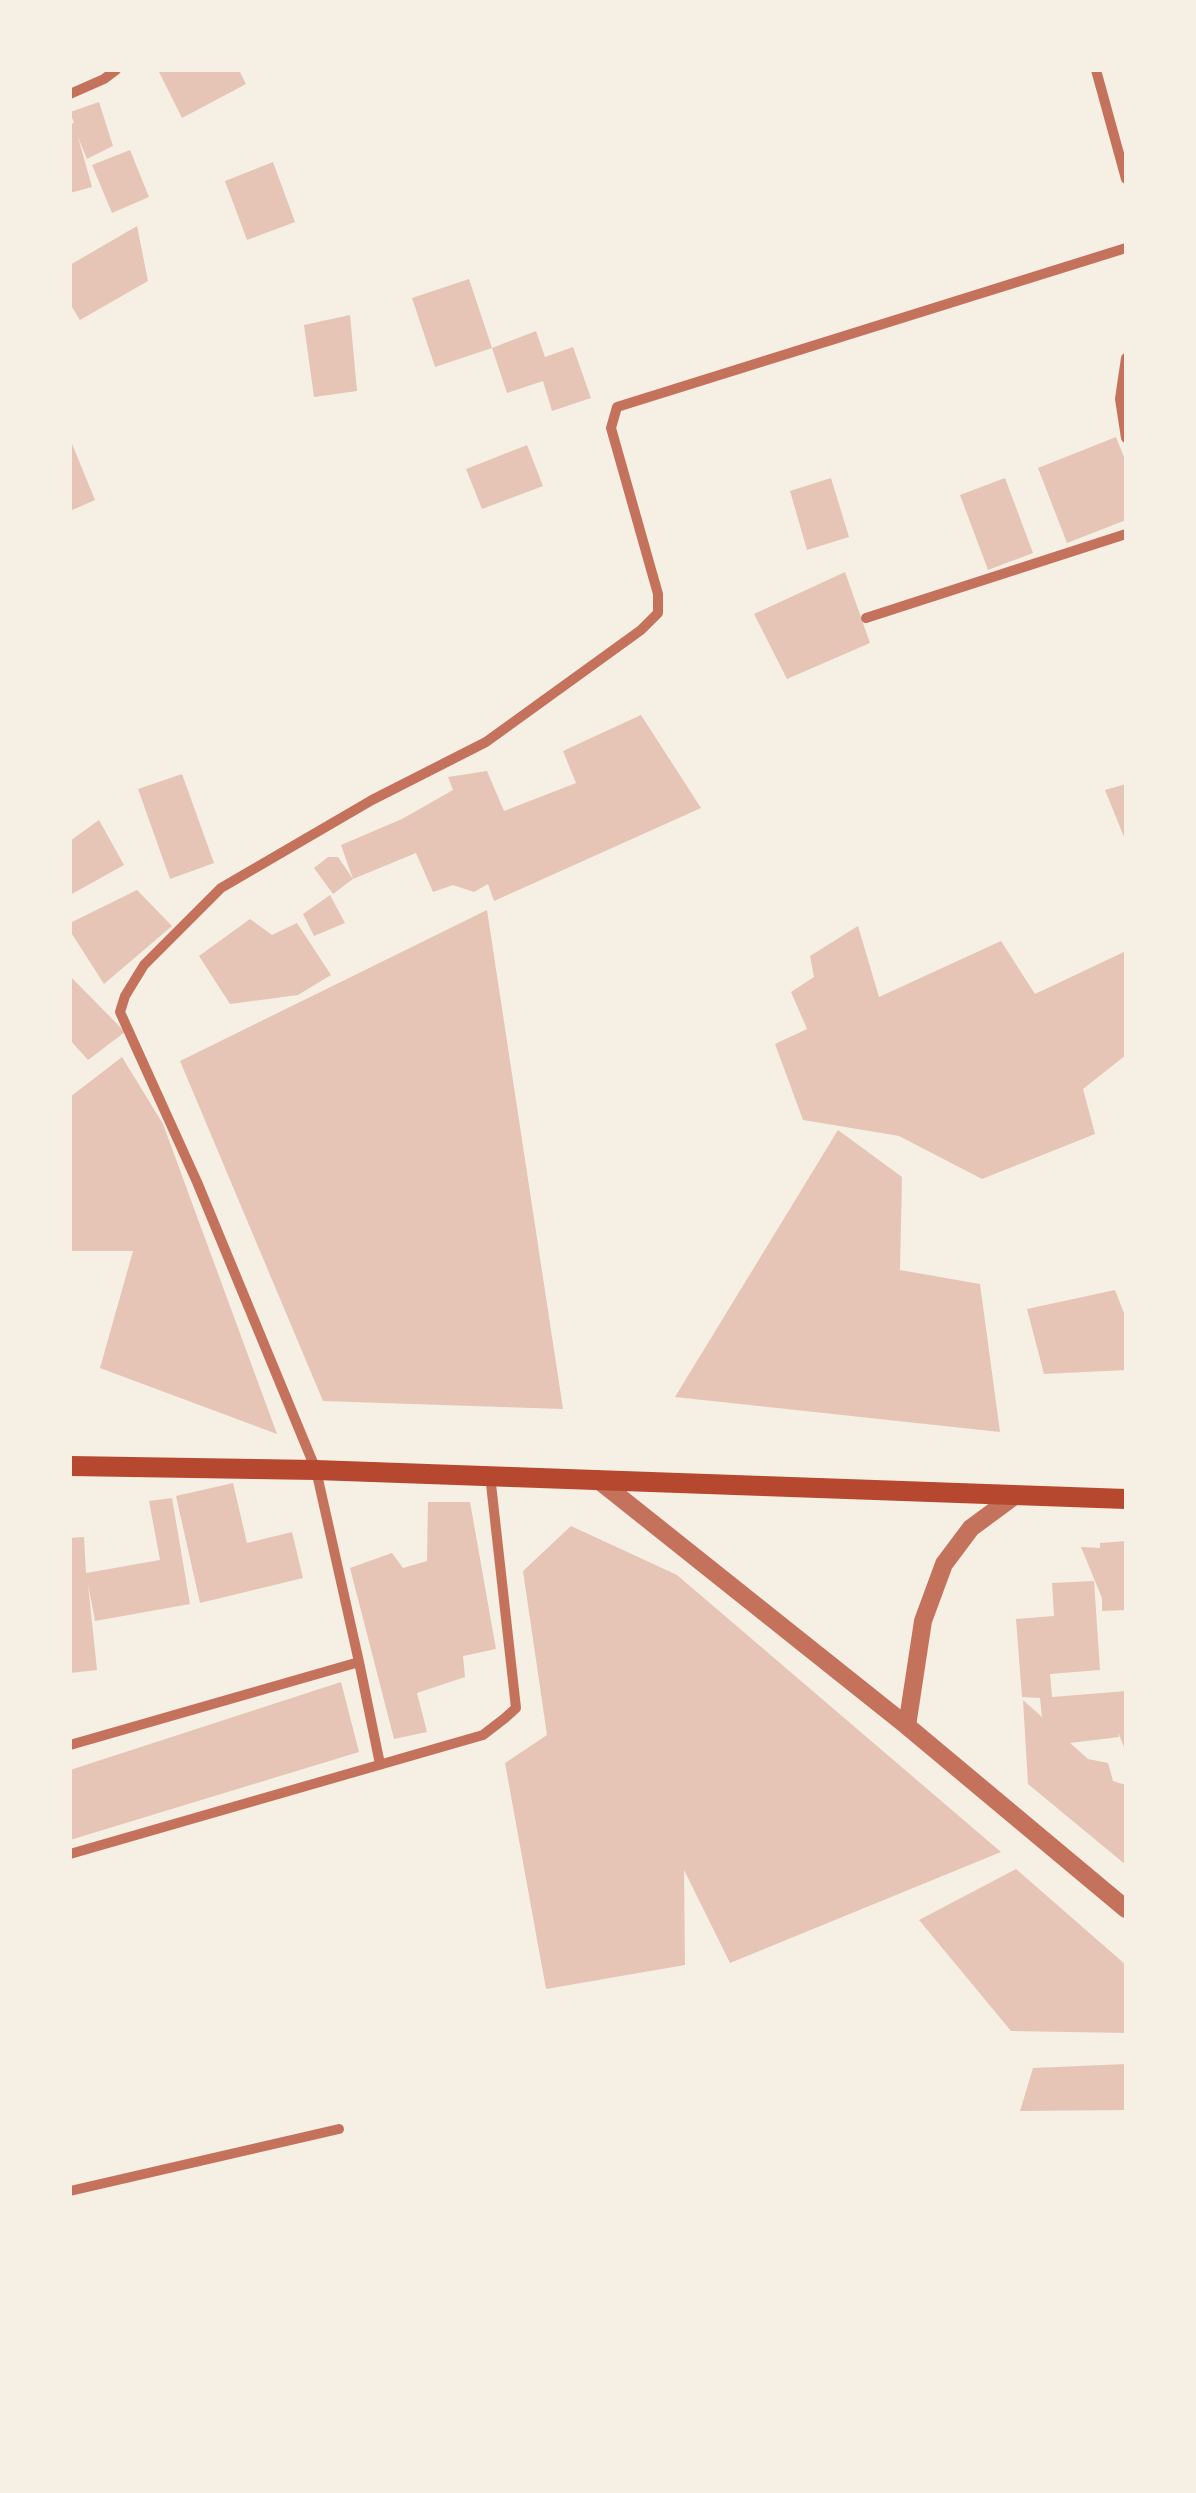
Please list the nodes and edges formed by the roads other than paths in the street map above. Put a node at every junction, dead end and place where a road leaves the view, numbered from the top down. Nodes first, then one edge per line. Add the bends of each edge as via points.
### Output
1 (116, 70) edge
2 (1096, 70) edge
3 (70, 94) edge
4 (1126, 179) edge
5 (1126, 248) edge
6 (1126, 358) edge
7 (1126, 438) edge
8 (1126, 534) edge
9 (866, 618) dead end
10 (70, 1466) edge
11 (316, 1470) junction
12 (490, 1475) junction
13 (597, 1479) junction
14 (1012, 1497) junction
15 (1126, 1499) edge
16 (358, 1662) junction
17 (908, 1726) junction
18 (70, 1745) edge
19 (380, 1764) junction
20 (70, 1854) edge
21 (1126, 1909) edge
22 (339, 2129) dead end
23 (70, 2191) edge

1 - 3 street
2 - 4 street
5 - 11 street via 617,406 611,428 658,613 486,742 221,888 144,965 120,1012
6 - 7 street via 1120,400
8 - 9 street
10 - 11 main road
11 - 12 main road
11 - 16 street
12 - 13 main road
12 - 19 street via 516,1708 482,1735
13 - 14 main road
13 - 17 street
14 - 15 main road
14 - 17 street via 971,1528 944,1564 923,1621
16 - 18 street
16 - 19 street
17 - 21 street
19 - 20 street
22 - 23 street

